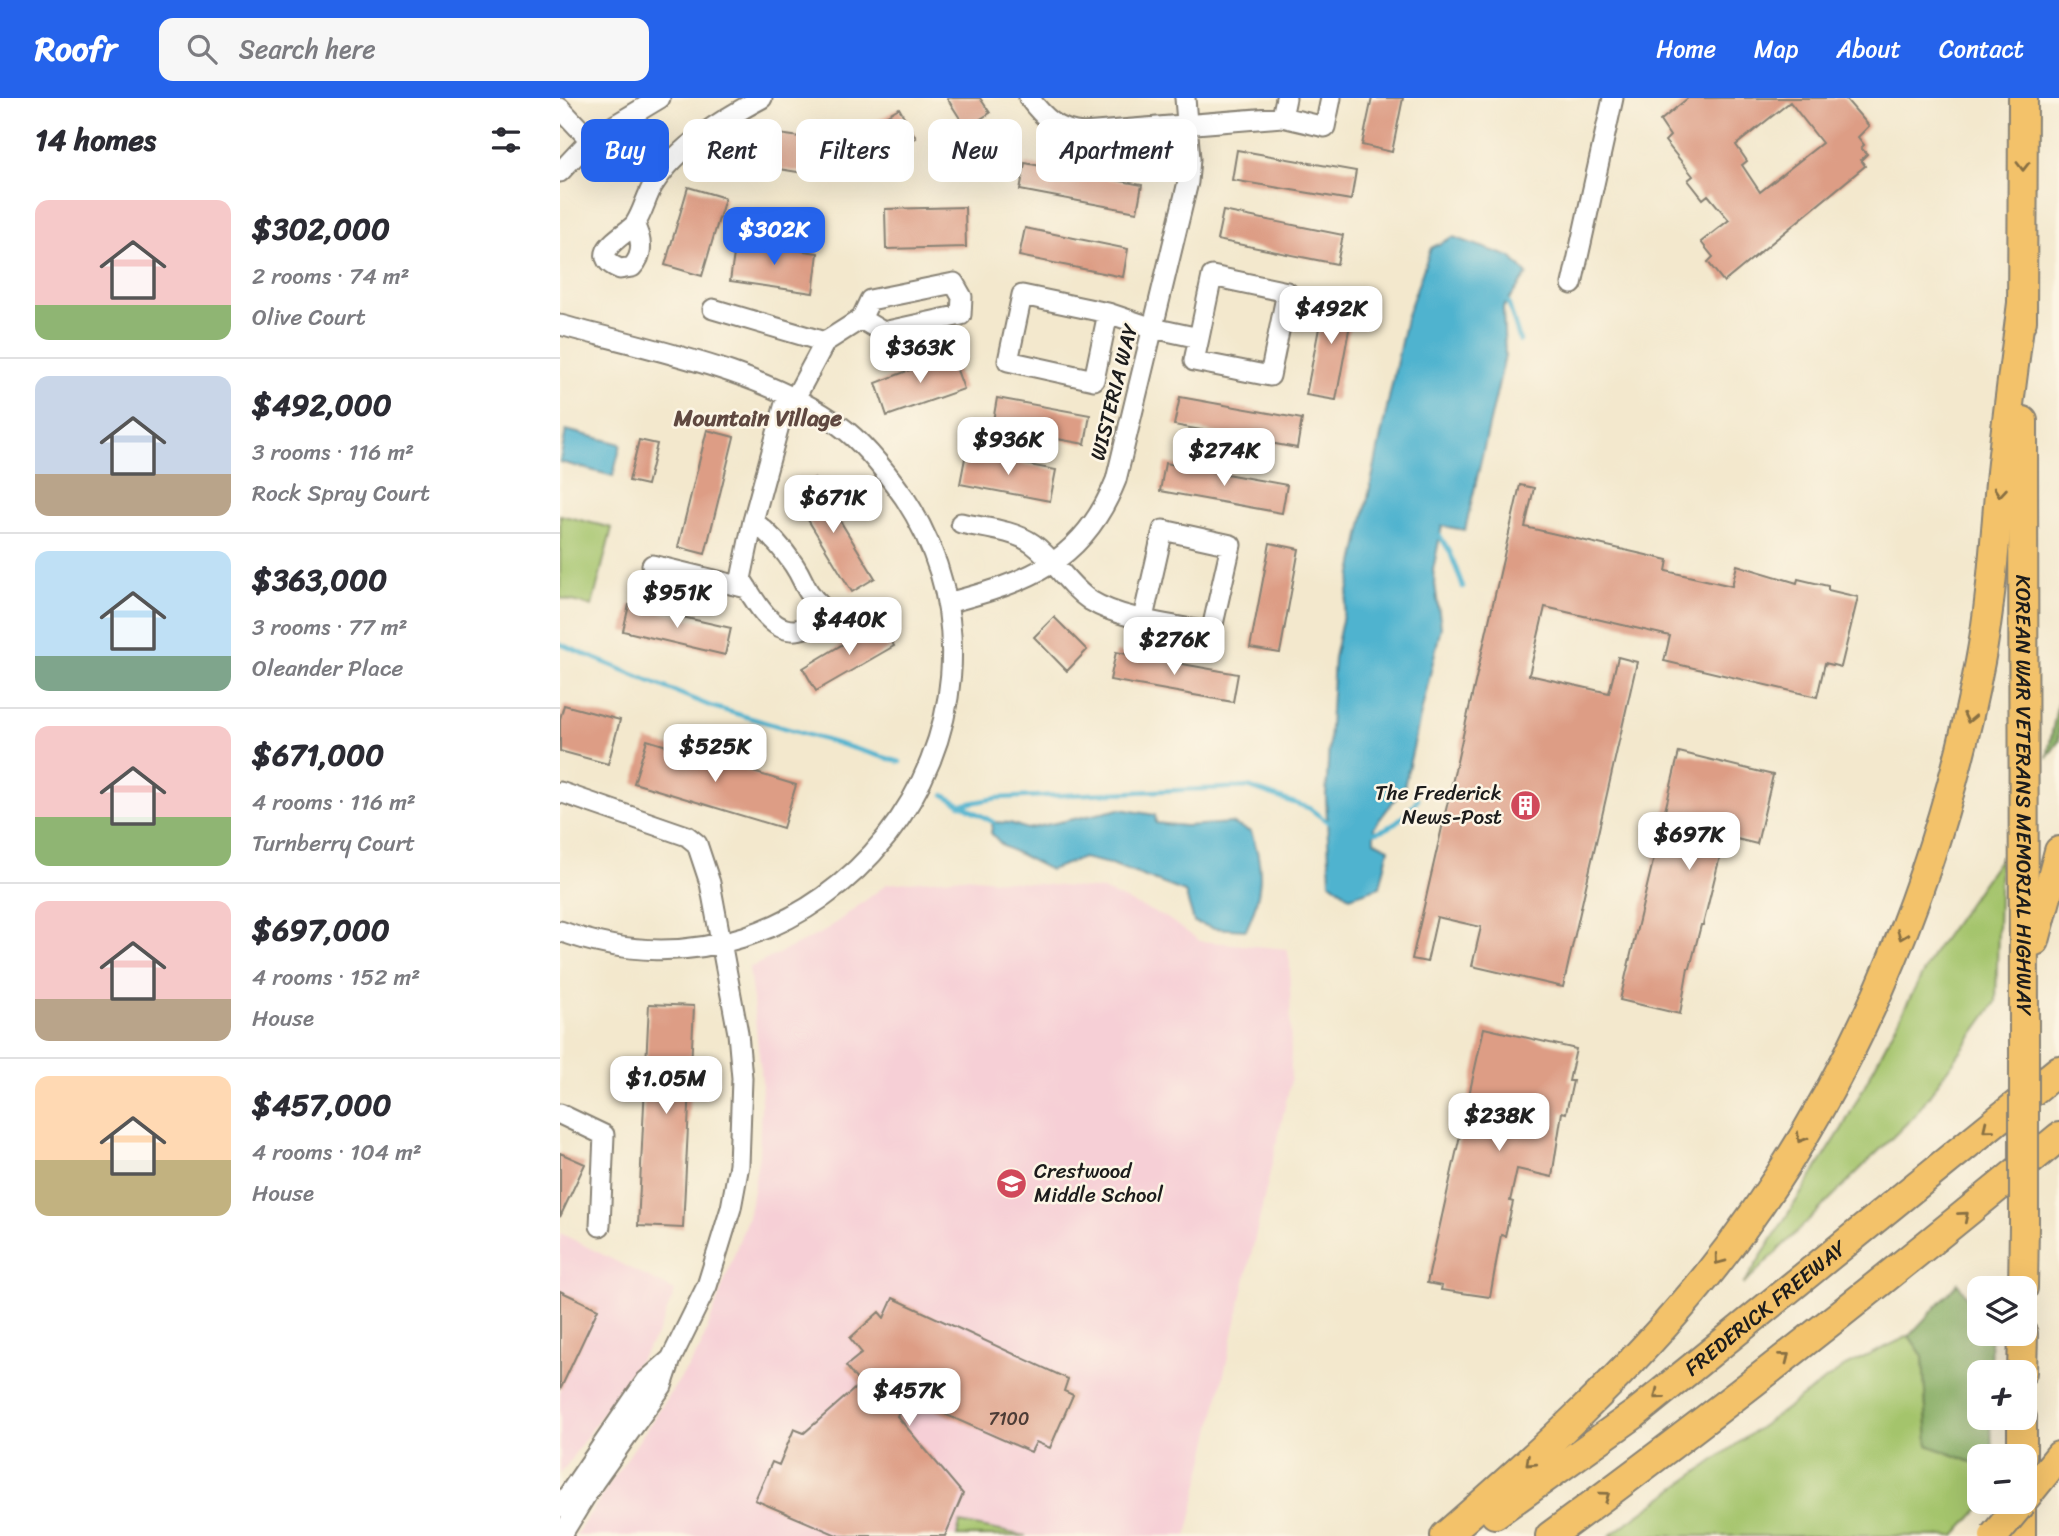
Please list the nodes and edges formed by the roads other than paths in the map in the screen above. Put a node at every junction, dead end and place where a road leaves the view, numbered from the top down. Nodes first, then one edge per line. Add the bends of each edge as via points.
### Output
1 (660, 98) edge
2 (762, 98) edge
3 (1029, 98) edge
4 (1185, 98) edge
5 (1331, 98) edge
6 (1613, 98) edge
7 (2023, 98) edge
8 (1284, 107) edge
9 (560, 108) edge
10 (625, 119) edge
11 (1049, 119) edge
12 (1187, 119) edge
13 (1197, 124) edge
14 (581, 130) edge
15 (581, 150) edge
16 (560, 172) edge
17 (1188, 182) edge
18 (634, 225) dead end
19 (1572, 284) dead end
20 (2022, 303) junction
21 (713, 309) dead end
22 (1108, 313) junction
23 (861, 318) junction
24 (560, 325) edge
25 (1153, 328) junction
26 (1199, 338) junction
27 (825, 342) junction
28 (790, 398) junction
29 (752, 520) junction
30 (961, 523) dead end
31 (1054, 564) junction
32 (652, 565) dead end
33 (747, 588) junction
34 (947, 603) junction
35 (1143, 618) junction
36 (560, 792) edge
37 (2059, 851) edge
38 (560, 931) edge
39 (720, 943) junction
40 (2024, 1045) junction
41 (2059, 1070) edge
42 (560, 1114) edge
43 (2059, 1137) edge
44 (600, 1226) dead end
45 (2023, 1276) edge
46 (671, 1359) junction
47 (2059, 1456) edge
48 (2037, 1483) edge
49 (560, 1507) edge
50 (2012, 1514) edge
51 (2022, 1514) edge
52 (561, 1536) edge
53 (1444, 1536) edge
54 (1464, 1536) edge
55 (1550, 1536) edge
56 (1994, 1536) edge
57 (2021, 1536) edge

1 - 10 street
2 - 18 street via 683,150 654,184
3 - 11 street
4 - 12 street, WISTERIA WAY
5 - 8 street via 1325,127
6 - 19 street
7 -> 20 highway
8 - 13 street
9 - 14 street
15 - 16 street
17 - 25 street, WISTERIA WAY
20 - 40 highway, KOREAN WAR VETERANS MEMORIAL HIGHWAY
20 -> 53 highway via 1981,659 1944,814 1919,891 1857,1038 1759,1205 1707,1276 1592,1404
21 - 27 street
22 - 22 street via 1022,295 1008,361 1094,380
22 - 25 street
23 - 23 street via 870,300 954,283 962,297 961,315 896,330 883,332
23 - 27 street
24 - 28 street via 732,373
25 - 26 street
25 - 31 street, WISTERIA WAY via 1116,480 1090,529
26 - 26 street via 1194,361 1269,376 1287,292 1212,276
27 - 28 street
28 - 29 street
28 - 34 street via 841,426 891,478 925,530
29 - 33 street via 741,579
29 - 33 street via 772,535 822,614 806,629 787,631 769,620
30 - 31 street via 1017,536
31 - 34 street, WISTERIA WAY via 1018,583
31 - 35 street via 1093,602
32 - 33 street
34 - 39 street via 951,650 944,711 930,764 893,832 837,890 809,908
35 - 35 street via 1211,633 1230,545 1163,530
36 - 39 street via 687,836 697,844 710,883
37 - 40 highway via 2036,933
38 - 39 street via 624,946 676,949
39 - 46 street via 742,1078 739,1165 707,1286
40 - 45 highway, KOREAN WAR VETERANS MEMORIAL HIGHWAY, bridge
41 -> 54 highway, FREDERICK FREEWAY via 1635,1414
42 - 44 street via 604,1135
55 -> 43 highway via 1689,1433
46 - 49 street via 646,1381
46 - 52 street via 662,1386
47 - 48 highway
50 - 56 highway, bridge
51 - 57 highway

